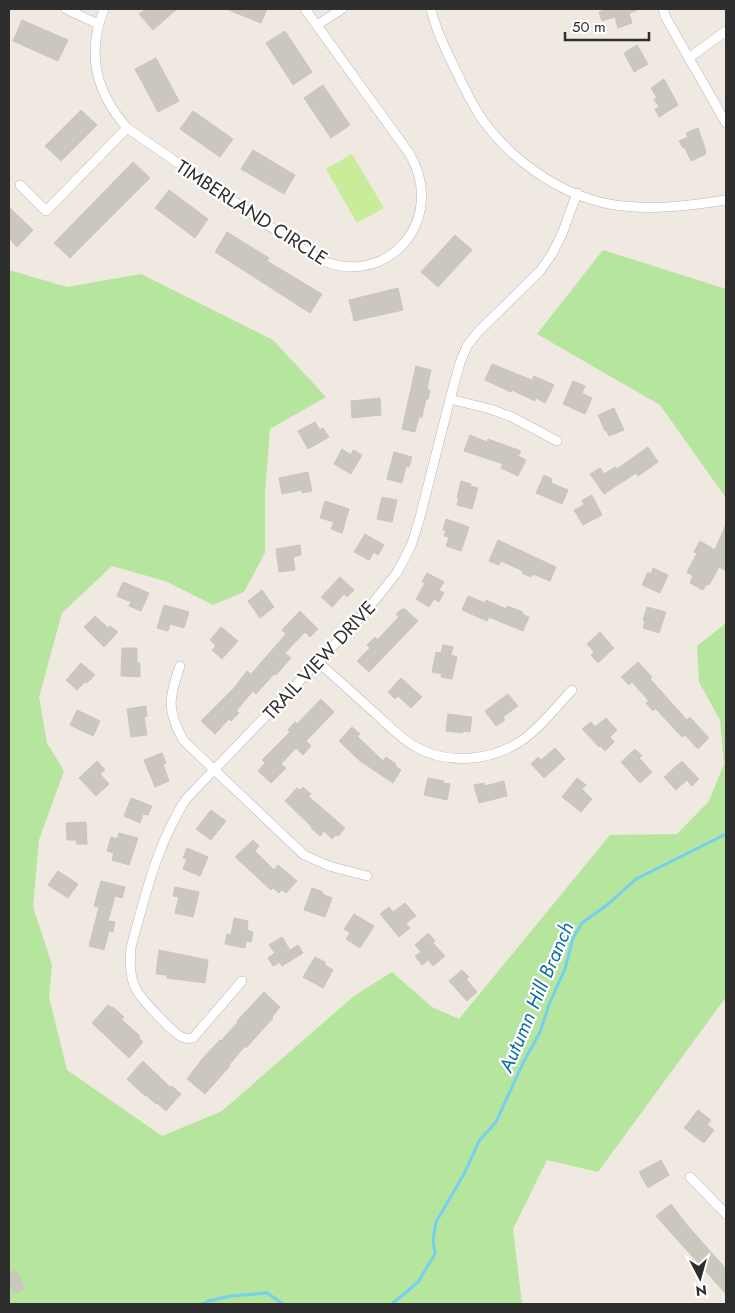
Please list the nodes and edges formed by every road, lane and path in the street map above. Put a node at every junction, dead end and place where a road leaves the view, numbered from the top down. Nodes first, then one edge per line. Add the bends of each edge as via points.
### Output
1 (66, 9) edge
2 (104, 9) edge
3 (305, 9) edge
4 (342, 9) edge
5 (431, 9) edge
6 (663, 9) edge
7 (98, 24) junction
8 (317, 25) junction
9 (726, 31) edge
10 (690, 57) junction
11 (726, 123) edge
12 (127, 128) junction
13 (20, 185) dead end
14 (576, 193) junction
15 (726, 200) edge
16 (450, 399) junction
17 (557, 441) dead end
18 (318, 662) junction
19 (180, 666) dead end
20 (572, 690) dead end
21 (214, 770) junction
22 (366, 876) dead end
23 (242, 981) dead end
24 (690, 1177) dead end
25 (726, 1214) edge

1 - 7 street
2 - 7 street, TIMBERLAND CIRCLE
3 - 8 street, TIMBERLAND CIRCLE
4 - 8 street
5 - 14 street via 443,44 482,119 524,164
6 - 10 street
7 - 12 street, TIMBERLAND CIRCLE via 95,64 100,85 115,114
8 - 12 street, TIMBERLAND CIRCLE via 417,166 422,181 420,215 403,245 390,256 358,267 327,264
9 - 10 street
10 - 11 street
12 - 13 street via 46,210
14 - 15 street via 608,204 642,207
14 - 16 street, TRAIL VIEW DRIVE via 562,234 544,266 467,346
16 - 17 street via 490,408
16 - 18 street, TRAIL VIEW DRIVE via 411,546 382,593
18 - 20 street via 402,738 432,754 449,758 487,756 521,741
18 - 21 street, TRAIL VIEW DRIVE
19 - 21 street via 171,691 175,726 184,741
21 - 22 street via 304,854 329,866
21 - 23 street, TRAIL VIEW DRIVE via 186,799 162,844 131,946 131,976 140,997 179,1035 188,1039 193,1038
24 - 25 street

